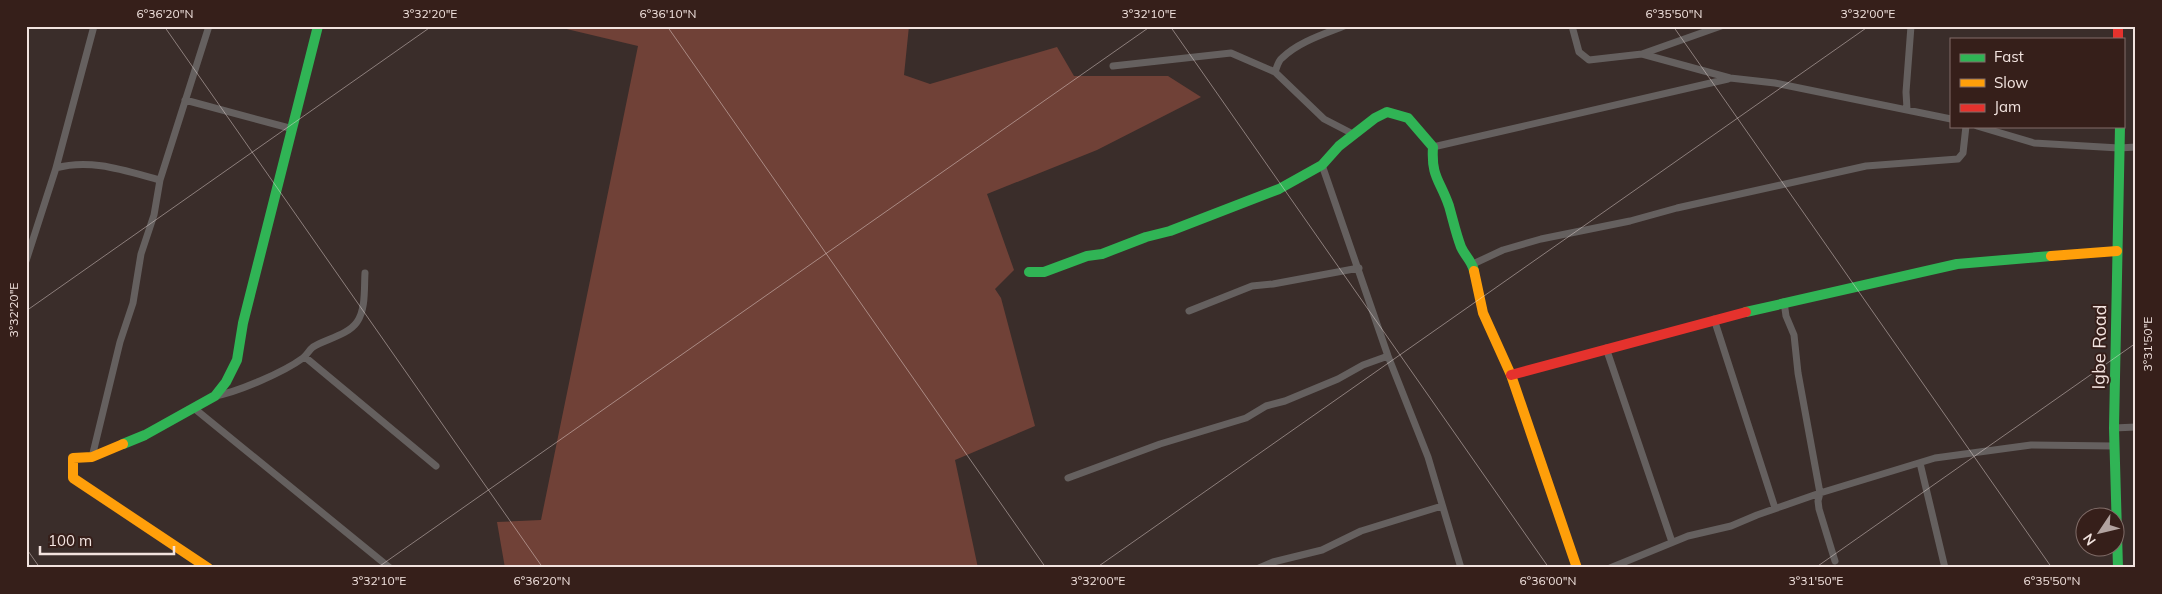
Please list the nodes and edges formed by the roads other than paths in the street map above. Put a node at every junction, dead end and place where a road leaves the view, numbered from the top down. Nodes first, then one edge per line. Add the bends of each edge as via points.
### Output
1 (94, 26) edge
2 (209, 26) edge
3 (318, 26) edge
4 (1344, 26) edge
5 (1572, 26) edge
6 (1721, 26) edge
7 (1911, 26) edge
8 (1335, 28) edge
9 (1642, 54) junction
10 (1112, 66) dead end
11 (1275, 72) junction
12 (1730, 78) junction
13 (185, 100) junction
14 (1907, 109) junction
15 (1950, 119) edge
16 (1966, 128) edge
17 (1984, 128) edge
18 (2120, 128) edge
19 (293, 129) junction
20 (1353, 134) junction
21 (1434, 147) junction
22 (2136, 147) edge
23 (2119, 148) junction
24 (1322, 165) junction
25 (56, 168) junction
26 (160, 180) junction
27 (2117, 251) junction
28 (26, 261) edge
29 (1473, 264) junction
30 (1359, 268) junction
31 (1029, 272) dead end
32 (365, 273) dead end
33 (1784, 302) junction
34 (1189, 311) dead end
35 (1714, 319) junction
36 (1606, 348) junction
37 (1388, 356) junction
38 (305, 357) junction
39 (1511, 376) junction
40 (215, 396) junction
41 (195, 409) junction
42 (2136, 426) edge
43 (2114, 428) junction
44 (2114, 446) junction
45 (92, 457) junction
46 (1920, 463) junction
47 (436, 466) dead end
48 (1068, 478) dead end
49 (1820, 493) junction
50 (1442, 506) junction
51 (1775, 508) junction
52 (1672, 542) junction
53 (1835, 561) dead end
54 (208, 568) edge
55 (390, 568) edge
56 (1259, 568) edge
57 (1461, 568) edge
58 (1576, 568) edge
59 (1610, 568) edge
60 (1945, 568) edge
61 (2118, 568) edge

1 - 25 street
2 - 13 street
3 - 19 street
4 - 8 street
5 - 9 street via 1579,52 1589,60
6 - 9 street
7 - 14 street
8 - 11 street via 1280,59
9 - 12 street
10 - 11 street via 1231,53
11 - 20 street via 1324,119
12 - 14 street via 1775,83
12 - 21 street
13 - 19 street
13 - 26 street
14 - 15 street
16 - 29 street via 1963,153 1958,158 1866,166 1540,239 1503,250
17 - 23 street via 2034,142
18 - 23 street, Igbe Road
19 - 40 street via 243,323 237,360
20 - 21 street via 1387,112 1408,118
20 - 24 street
21 - 29 street via 1434,174 1448,204 1461,246
22 - 23 street
23 - 27 street, Igbe Road
24 - 30 street
24 - 31 street via 1279,189 1204,220 1044,272
25 - 26 street via 97,164
25 - 28 street
26 - 45 street via 133,303 120,342
27 - 33 street via 1957,264
27 - 43 street, Igbe Road
29 - 39 street via 1483,313
30 - 34 street via 1252,286
30 - 37 street
32 - 38 street via 363,301 356,322 312,348
33 - 35 street
33 - 49 street via 1794,335
35 - 36 street
35 - 51 street
36 - 39 street
36 - 52 street
37 - 48 street via 1285,401 1266,406 1246,418 1160,444
37 - 50 street via 1428,457
38 - 40 street via 231,393
38 - 47 street
39 - 58 street
40 - 41 street
41 - 45 street
41 - 55 street
42 - 43 street
43 - 44 street, Igbe Road
44 - 46 street via 2031,445 1951,454
44 - 61 street, Igbe Road
45 - 54 street via 73,458 73,478
46 - 49 street
46 - 60 street
49 - 51 street
49 - 53 street via 1819,510
50 - 56 street via 1361,531 1322,550
50 - 57 street
51 - 52 street via 1731,526
52 - 59 street

